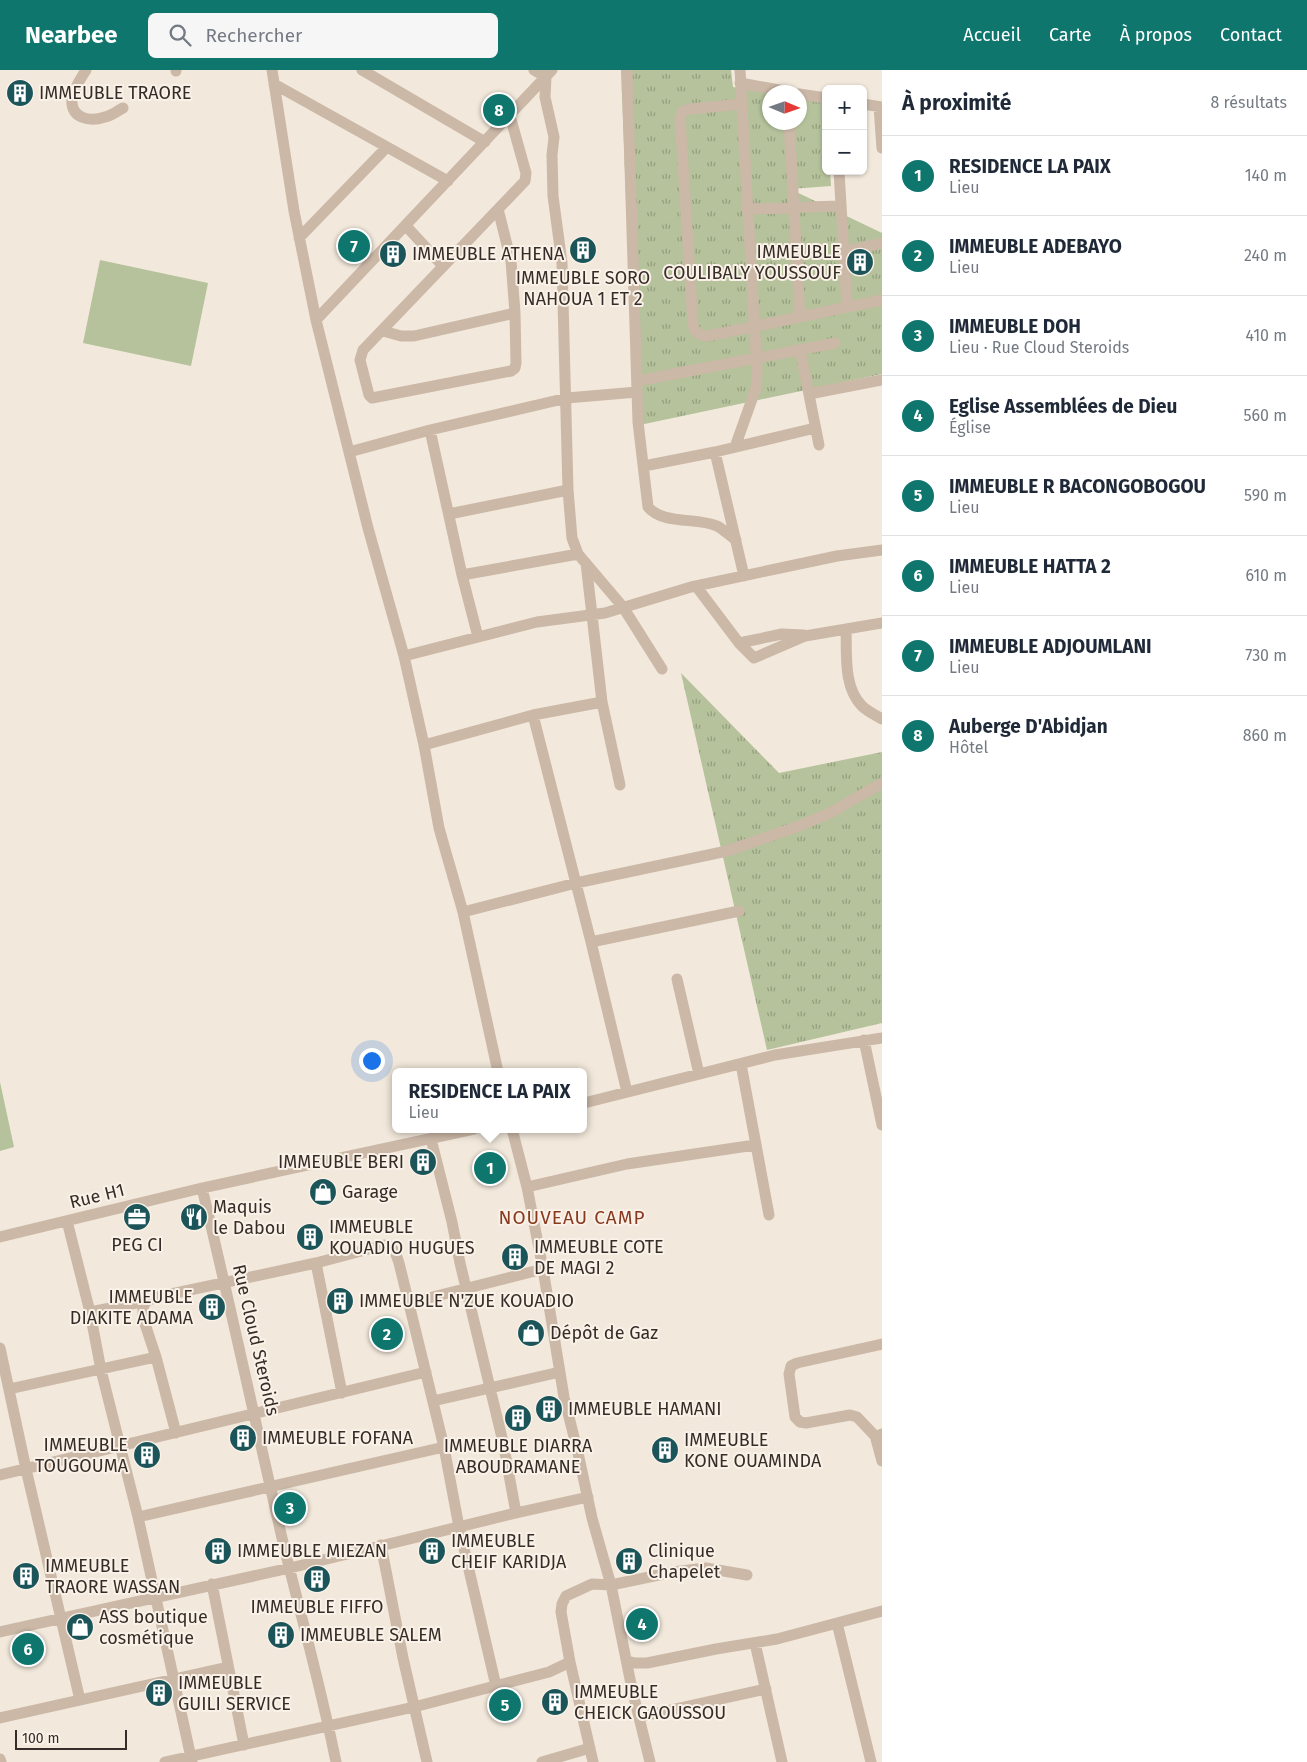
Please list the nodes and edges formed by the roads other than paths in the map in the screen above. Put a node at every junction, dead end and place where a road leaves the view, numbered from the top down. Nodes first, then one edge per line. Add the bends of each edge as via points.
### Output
1 (86, 70) edge
2 (272, 70) edge
3 (362, 70) edge
4 (534, 70) edge
5 (627, 70) edge
6 (740, 70) edge
7 (549, 73) edge
8 (740, 83) junction
9 (274, 84) junction
10 (762, 87) edge
11 (807, 95) edge
12 (822, 97) edge
13 (741, 104) junction
14 (867, 105) edge
15 (881, 107) edge
16 (123, 108) dead end
17 (510, 116) junction
18 (789, 130) edge
19 (485, 142) junction
20 (387, 148) junction
21 (882, 148) edge
22 (839, 175) edge
23 (448, 181) junction
24 (840, 206) junction
25 (793, 208) junction
26 (498, 209) junction
27 (747, 209) junction
28 (406, 226) junction
29 (299, 238) junction
30 (882, 243) edge
31 (842, 252) junction
32 (443, 266) junction
33 (882, 300) edge
34 (847, 307) junction
35 (515, 312) junction
36 (800, 316) junction
37 (316, 320) junction
38 (754, 327) junction
39 (383, 330) junction
40 (835, 343) dead end
41 (800, 349) junction
42 (756, 358) junction
43 (882, 380) edge
44 (637, 387) junction
45 (809, 394) junction
46 (567, 398) junction
47 (815, 428) junction
48 (430, 430) junction
49 (819, 445) dead end
50 (735, 447) junction
51 (349, 452) junction
52 (715, 452) junction
53 (644, 466) junction
54 (568, 490) junction
55 (449, 514) junction
56 (736, 540) junction
57 (882, 550) edge
58 (582, 558) junction
59 (462, 575) junction
60 (744, 576) junction
61 (696, 586) junction
62 (623, 607) junction
63 (593, 614) junction
64 (882, 623) edge
65 (846, 629) junction
66 (806, 636) junction
67 (478, 637) junction
68 (739, 643) junction
69 (404, 656) junction
70 (662, 669) dead end
71 (602, 702) junction
72 (533, 715) junction
73 (882, 719) edge
74 (424, 745) junction
75 (882, 783) edge
76 (620, 785) dead end
77 (576, 883) junction
78 (739, 911) dead end
79 (463, 912) junction
80 (591, 942) junction
81 (677, 979) dead end
82 (882, 1038) edge
83 (864, 1040) junction
84 (741, 1064) junction
85 (497, 1068) edge
86 (699, 1074) junction
87 (628, 1092) junction
88 (587, 1102) edge
89 (882, 1125) edge
90 (455, 1133) edge
91 (513, 1133) edge
92 (431, 1138) junction
93 (755, 1145) junction
94 (526, 1187) junction
95 (202, 1188) junction
96 (768, 1215) dead end
97 (67, 1221) junction
98 (0, 1237) edge
99 (316, 1263) junction
100 (543, 1269) junction
101 (226, 1282) junction
102 (466, 1289) junction
103 (147, 1301) junction
104 (409, 1303) junction
105 (90, 1312) junction
106 (882, 1344) edge
107 (0, 1348) edge
108 (156, 1357) junction
109 (101, 1370) junction
110 (426, 1372) junction
111 (560, 1372) junction
112 (490, 1387) junction
113 (9, 1389) junction
114 (342, 1394) junction
115 (433, 1401) junction
116 (254, 1415) junction
117 (176, 1432) junction
118 (879, 1436) edge
119 (120, 1446) junction
120 (444, 1447) junction
121 (882, 1461) edge
122 (26, 1469) junction
123 (0, 1475) edge
124 (271, 1486) junction
125 (588, 1497) junction
126 (516, 1512) junction
127 (138, 1517) junction
128 (459, 1527) junction
129 (381, 1545) junction
130 (290, 1568) junction
131 (747, 1575) dead end
132 (212, 1584) junction
133 (611, 1585) junction
134 (155, 1597) junction
135 (882, 1611) edge
136 (61, 1618) junction
137 (837, 1623) junction
138 (0, 1632) edge
139 (755, 1643) junction
140 (627, 1661) junction
141 (570, 1662) junction
142 (228, 1667) junction
143 (172, 1680) junction
144 (496, 1686) junction
145 (766, 1689) junction
146 (80, 1700) junction
147 (414, 1707) junction
148 (639, 1717) junction
149 (0, 1718) edge
150 (329, 1726) junction
151 (244, 1745) junction
152 (590, 1748) junction
153 (191, 1759) edge
154 (165, 1762) edge
155 (336, 1762) edge
156 (427, 1762) edge
157 (542, 1762) edge
158 (593, 1762) edge
159 (650, 1762) edge
160 (782, 1762) edge
161 (871, 1762) edge

1 - 16 street via 72,96 75,113 92,120 107,117
2 - 9 street
3 - 19 street
4 - 7 street
5 - 44 street
6 - 8 street
7 - 17 street
7 - 46 street via 545,97 554,137 553,196 562,263
8 - 10 street
8 - 13 street
9 - 20 street
9 - 29 street
11 - 12 street
13 - 27 street
13 - 38 street via 690,109 682,111 680,118 695,332 708,336
14 - 15 street
15 - 21 street
17 - 19 street
17 - 26 street via 526,177
18 - 25 street
19 - 23 street
20 - 23 street
20 - 29 street
22 - 24 street
23 - 28 street
24 - 25 street
24 - 31 street
25 - 27 street
25 - 36 street
26 - 32 street
26 - 35 street via 511,261
27 - 38 street
28 - 32 street
28 - 37 street
29 - 37 street
30 - 31 street
31 - 34 street
32 - 39 street
33 - 34 street
34 - 36 street
35 - 39 street via 414,336
35 - 39 street via 515,368 372,398 360,354
36 - 38 street
37 - 51 street
38 - 42 street
40 - 41 street
41 - 42 street
41 - 45 street
42 - 44 street
42 - 50 street via 756,388
43 - 45 street
44 - 46 street
44 - 53 street
45 - 47 street
46 - 48 street
46 - 54 street
47 - 49 street
47 - 50 street
48 - 51 street
48 - 55 street
50 - 52 street
51 - 69 street
52 - 53 street
52 - 56 street
53 - 56 street via 648,508 675,519 717,526
54 - 55 street
54 - 58 street via 572,538
55 - 59 street
56 - 60 street
57 - 60 street
58 - 59 street
58 - 62 street
58 - 63 street
59 - 67 street
60 - 61 street
61 - 62 street
61 - 68 street
62 - 63 street
62 - 70 street
63 - 67 street via 537,622
63 - 71 street
64 - 65 street
65 - 66 street
65 - 73 street via 850,688 863,707
66 - 68 street via 782,634
66 - 68 street via 757,658
67 - 69 street
69 - 74 street
71 - 72 street
71 - 76 street
72 - 74 street
72 - 77 street
74 - 79 street via 439,828
75 - 77 street via 830,813 727,851
77 - 79 street
77 - 80 street
78 - 80 street
79 - 85 street
80 - 87 street
81 - 86 street
82 - 83 street
83 - 84 street
83 - 89 street
84 - 86 street
84 - 93 street
86 - 87 street
87 - 88 street
90 - 92 street, Rue H1
91 - 94 street
92 - 95 street, Rue H1
92 - 102 street
93 - 94 street via 627,1164
93 - 96 street
94 - 100 street
95 - 97 street, Rue H1
95 - 101 street, Rue Cloud Steroids
97 - 98 street, Rue H1
97 - 105 street
99 - 101 street
99 - 104 street via 384,1244 390,1246 397,1256
99 - 114 street
100 - 102 street
100 - 111 street
101 - 103 street
101 - 116 street, Rue Cloud Steroids
102 - 104 street
102 - 112 street
103 - 105 street
103 - 108 street via 143,1318
104 - 110 street
105 - 109 street
106 - 118 street via 797,1363 791,1366 788,1374 795,1417 800,1422 850,1415
107 - 113 street
108 - 109 street
108 - 117 street
109 - 113 street
109 - 119 street
110 - 114 street
110 - 115 street
111 - 112 street
111 - 125 street
112 - 115 street
112 - 126 street
113 - 122 street
114 - 116 street
115 - 120 street
116 - 117 street
116 - 124 street, Rue Cloud Steroids
117 - 119 street
118 - 121 street
119 - 122 street
119 - 127 street
120 - 124 street
120 - 128 street
122 - 123 street
122 - 136 street
124 - 127 street
124 - 130 street, Rue Cloud Steroids
125 - 126 street
125 - 133 street
126 - 128 street
127 - 134 street
128 - 129 street
128 - 144 street
129 - 130 street
129 - 147 street
130 - 132 street
130 - 150 street, Rue Cloud Steroids
131 - 133 street via 699,1568
132 - 134 street
132 - 142 street
133 - 140 street
133 - 141 street via 592,1584 566,1596 561,1612
134 - 136 street
134 - 143 street
135 - 137 street
136 - 138 street
136 - 146 street
137 - 139 street
137 - 161 street
139 - 140 street via 647,1663
139 - 145 street
140 - 148 street
141 - 144 street via 549,1672
141 - 152 street
142 - 143 street
142 - 151 street
143 - 146 street
143 - 153 street
144 - 147 street
145 - 148 street
145 - 160 street
146 - 149 street
147 - 150 street
147 - 156 street
148 - 159 street
150 - 151 street
150 - 155 street, Rue Cloud Steroids
151 - 153 street
152 - 157 street
152 - 158 street
153 - 154 street

